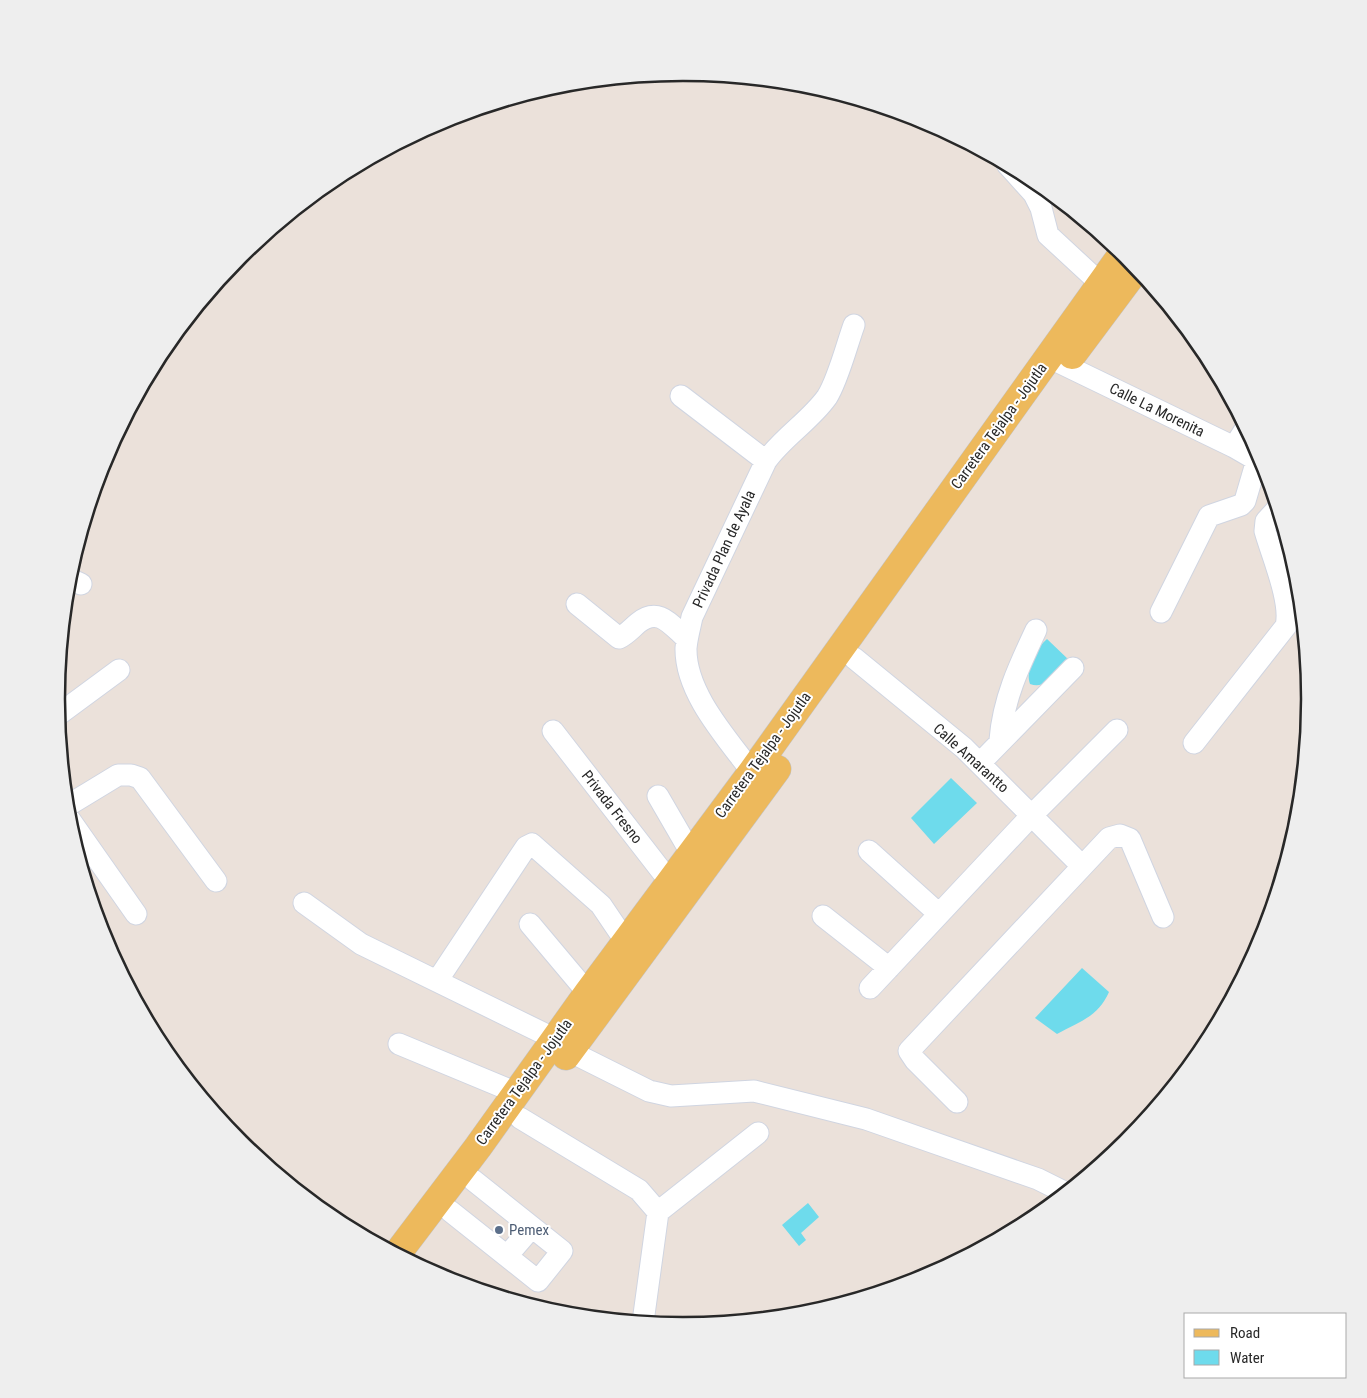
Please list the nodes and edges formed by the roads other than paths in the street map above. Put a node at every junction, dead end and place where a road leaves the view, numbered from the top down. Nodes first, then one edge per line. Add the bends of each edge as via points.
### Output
1 (1024, 183) edge
2 (1118, 259) edge
3 (1132, 274) edge
4 (1101, 284) junction
5 (854, 324) dead end
6 (1056, 362) junction
7 (681, 396) dead end
8 (1242, 434) edge
9 (1234, 447) junction
10 (1253, 458) edge
11 (766, 462) junction
12 (1258, 470) edge
13 (1273, 513) edge
14 (577, 604) dead end
15 (1160, 612) dead end
16 (1036, 630) dead end
17 (687, 639) junction
18 (854, 658) junction
19 (1073, 668) dead end
20 (119, 670) dead end
21 (65, 710) edge
22 (1117, 730) dead end
23 (553, 731) dead end
24 (1000, 740) junction
25 (1194, 743) dead end
26 (980, 763) junction
27 (752, 772) junction
28 (658, 796) dead end
29 (74, 802) edge
30 (1032, 815) junction
31 (80, 835) edge
32 (869, 851) dead end
33 (1082, 866) junction
34 (685, 870) junction
35 (216, 881) dead end
36 (304, 903) dead end
37 (136, 914) dead end
38 (939, 914) junction
39 (823, 916) dead end
40 (1163, 918) dead end
41 (530, 924) dead end
42 (626, 942) junction
43 (889, 968) junction
44 (438, 981) junction
45 (870, 988) dead end
46 (588, 992) junction
47 (399, 1044) dead end
48 (562, 1045) junction
49 (957, 1102) dead end
50 (518, 1105) junction
51 (758, 1133) dead end
52 (473, 1180) junction
53 (1060, 1190) edge
54 (450, 1211) junction
55 (658, 1212) junction
56 (532, 1227) junction
57 (401, 1249) edge
58 (507, 1256) junction
59 (416, 1257) edge
60 (644, 1316) edge

1 - 4 street via 1041,208 1048,235
2 - 4 main road, Carretera Tejalpa - Jojutla
3 - 6 main road, Carretera Tejalpa - Jojutla
4 - 6 main road, Carretera Tejalpa - Jojutla
5 - 11 street, Privada Plan de Ayala via 828,394
6 - 9 street, Calle La Morenita
6 - 18 main road, Carretera Tejalpa - Jojutla
6 - 27 main road, Carretera Tejalpa - Jojutla
7 - 11 street
8 - 9 street
9 - 10 street, Calle La Morenita
11 - 17 street, Privada Plan de Ayala via 692,617
12 - 15 street via 1241,505 1209,516
13 - 25 street via 1266,521 1265,531 1289,616 1286,626
14 - 17 street via 618,638 645,617 660,616
16 - 24 street via 1013,679 1002,716
17 - 27 street, Privada Plan de Ayala via 691,676 706,711
18 - 26 street, Calle Amarantto
18 - 34 main road, Carretera Tejalpa - Jojutla via 766,785
19 - 24 street
20 - 21 street
22 - 30 street
23 - 34 street, Privada Fresno
24 - 26 street
26 - 30 street, Calle Amarantto
27 - 34 main road, Carretera Tejalpa - Jojutla
28 - 34 street via 688,844
29 - 35 street via 118,775 140,778
30 - 33 street, Calle Amarantto
30 - 38 street
31 - 37 street
32 - 38 street
33 - 40 street via 1108,838 1120,835 1130,840
33 - 49 street via 909,1051
34 - 42 main road, Carretera Tejalpa - Jojutla
34 - 48 main road, Carretera Tejalpa - Jojutla
36 - 44 street via 362,944
38 - 43 street
39 - 43 street
41 - 46 street
42 - 44 street via 601,905 532,844 526,847
42 - 46 main road, Carretera Tejalpa - Jojutla
43 - 45 street
44 - 48 street
46 - 48 main road, Carretera Tejalpa - Jojutla
47 - 50 street
48 - 50 main road, Carretera Tejalpa - Jojutla
48 - 53 street via 649,1091 671,1096 754,1091 866,1119 1038,1178
50 - 52 main road, Carretera Tejalpa - Jojutla
50 - 55 street via 639,1190
50 - 57 main road, Carretera Tejalpa - Jojutla
51 - 55 street
52 - 54 main road, Carretera Tejalpa - Jojutla
52 - 56 street
54 - 58 street
54 - 59 main road, Carretera Tejalpa - Jojutla
55 - 60 street
56 - 58 street
56 - 58 street via 562,1251 538,1281

